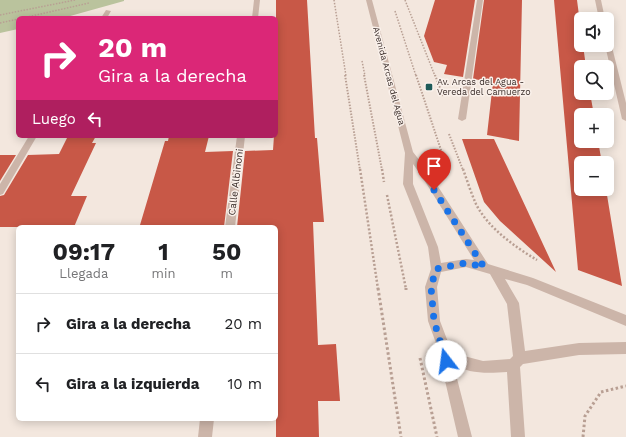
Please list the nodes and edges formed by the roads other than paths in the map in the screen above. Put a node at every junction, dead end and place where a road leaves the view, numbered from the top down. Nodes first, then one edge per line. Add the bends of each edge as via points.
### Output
1 (257, 0) edge
2 (369, 0) edge
3 (480, 0) edge
4 (598, 0) edge
5 (108, 11) dead end
6 (601, 12) edge
7 (105, 16) edge
8 (255, 16) edge
9 (610, 52) edge
10 (462, 119) dead end
11 (626, 120) edge
12 (33, 138) edge
13 (241, 138) edge
14 (409, 153) junction
15 (0, 192) edge
16 (230, 225) edge
17 (436, 269) junction
18 (489, 269) junction
19 (626, 321) edge
20 (443, 346) junction
21 (626, 348) edge
22 (516, 361) junction
23 (207, 421) edge
24 (205, 437) edge
25 (465, 437) edge
26 (518, 437) edge

1 - 8 street
2 - 14 street, Avenida Arcas del Agua
3 - 10 street
4 - 6 street
5 - 7 street
9 - 11 street
12 - 15 street
13 - 16 street, Calle Albinoni
14 - 17 street, Avenida Arcas del Agua via 408,184 433,247
14 - 18 street, Avenida Arcas del Agua
17 - 18 street via 466,263
17 - 20 street via 431,287 434,321
18 - 19 street via 529,281
18 - 22 street via 513,303
20 - 22 street via 461,361 483,367
20 - 25 street
21 - 22 street via 578,349
22 - 26 street
23 - 24 street

